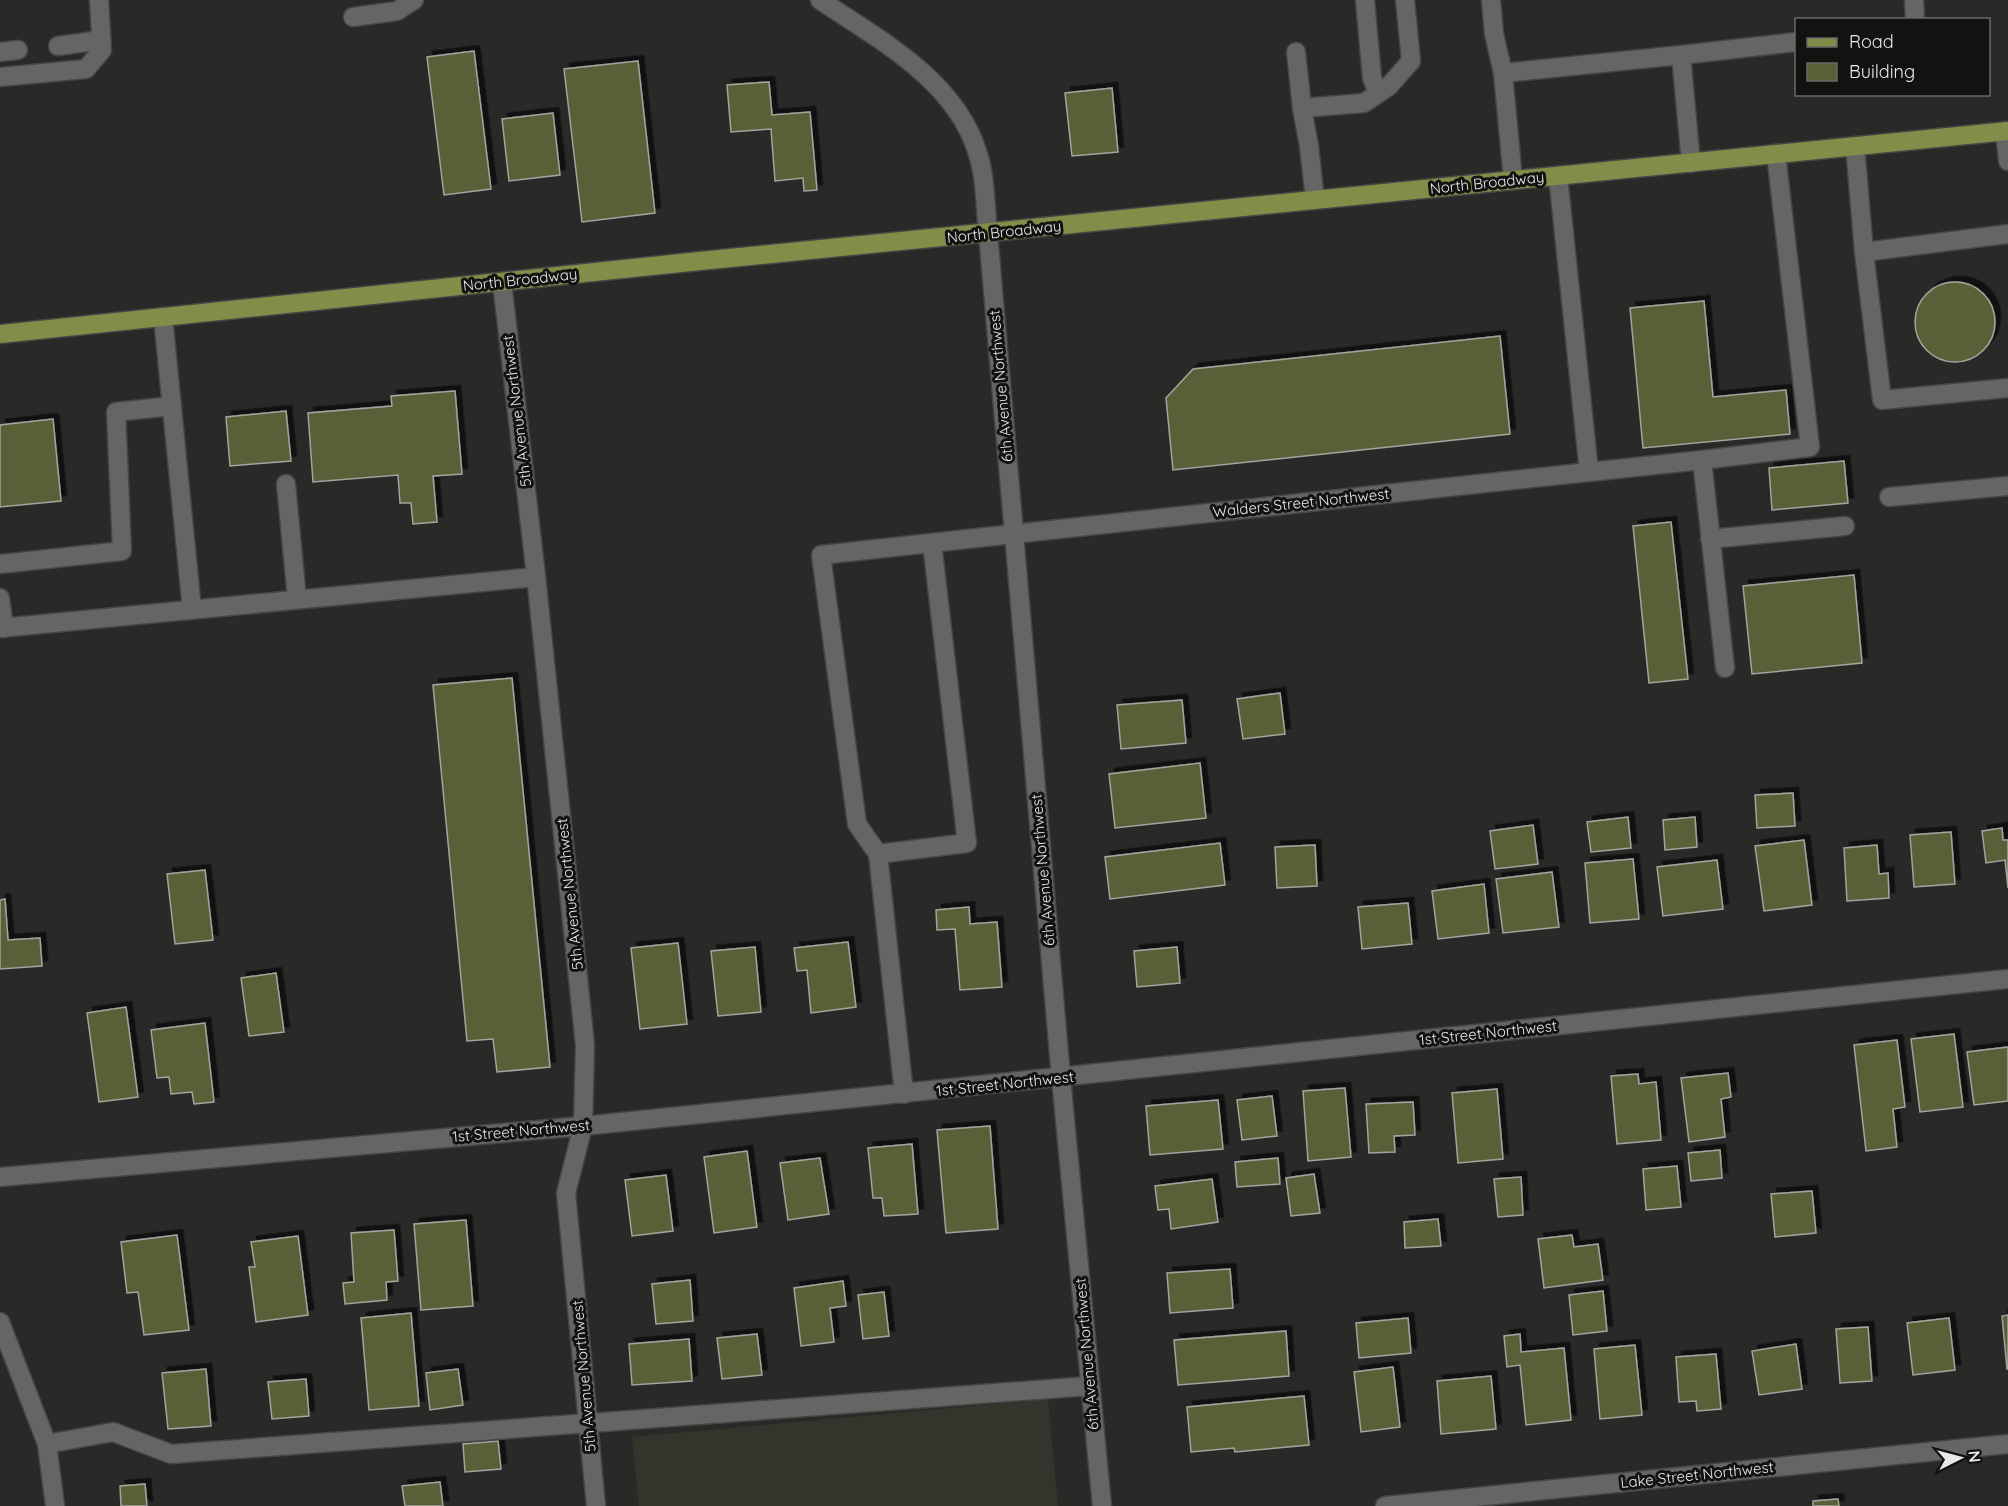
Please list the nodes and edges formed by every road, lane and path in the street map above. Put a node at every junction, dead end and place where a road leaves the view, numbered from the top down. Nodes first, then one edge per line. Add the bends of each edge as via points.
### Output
1 (99, 0) edge
2 (414, 0) edge
3 (820, 0) edge
4 (1365, 0) edge
5 (1405, 0) edge
6 (1491, 0) edge
7 (1914, 0) edge
8 (353, 17) dead end
9 (1915, 18) edge
10 (100, 40) junction
11 (1795, 42) edge
12 (58, 46) dead end
13 (18, 50) dead end
14 (0, 52) edge
15 (1296, 52) dead end
16 (1681, 55) junction
17 (1503, 73) junction
18 (0, 77) edge
19 (1378, 93) junction
20 (1302, 108) junction
21 (2006, 131) edge
22 (1855, 146) junction
23 (1776, 154) junction
24 (2008, 161) edge
25 (1691, 163) junction
26 (1558, 176) junction
27 (1513, 180) junction
28 (1315, 200) junction
29 (988, 233) junction
30 (2008, 234) edge
31 (1864, 252) junction
32 (502, 282) junction
33 (163, 317) junction
34 (0, 334) edge
35 (2008, 388) edge
36 (172, 406) junction
37 (1702, 460) junction
38 (1589, 471) junction
39 (286, 484) dead end
40 (2008, 486) edge
41 (1889, 497) dead end
42 (1845, 526) dead end
43 (1013, 534) junction
44 (1710, 539) junction
45 (932, 543) junction
46 (0, 564) edge
47 (536, 578) junction
48 (0, 598) edge
49 (297, 599) junction
50 (192, 610) junction
51 (2, 628) edge
52 (1725, 668) dead end
53 (878, 854) junction
54 (2008, 979) edge
55 (1061, 1078) junction
56 (904, 1094) junction
57 (583, 1126) junction
58 (0, 1177) edge
59 (0, 1322) edge
60 (1090, 1386) junction
61 (588, 1422) junction
62 (47, 1444) junction
63 (2006, 1446) edge
64 (56, 1506) edge
65 (596, 1506) edge
66 (1102, 1506) edge
67 (1385, 1506) edge

1 - 10 street
2 - 8 street via 397,11
3 - 29 street via 906,58 956,109 977,150
4 - 19 street via 1372,78
5 - 19 street via 1411,61
6 - 17 street
7 - 9 street
10 - 12 street
10 - 18 street via 102,50 86,69
11 - 16 street
13 - 14 street
15 - 20 street
16 - 17 street
16 - 25 street
17 - 27 street
19 - 20 street via 1364,103
20 - 28 street
21 - 22 main road, North Broadway
21 - 24 street
22 - 23 main road, North Broadway
22 - 31 street
23 - 25 main road, North Broadway
23 - 37 street, Walders Street Northwest via 1810,447
25 - 26 main road, North Broadway
26 - 27 main road, North Broadway
26 - 38 street
27 - 28 main road, North Broadway
28 - 29 main road, North Broadway
29 - 32 main road, North Broadway
29 - 43 street, 6th Avenue Northwest
30 - 31 street
31 - 35 street via 1882,400
32 - 33 main road, North Broadway
32 - 47 street, 5th Avenue Northwest
33 - 34 main road, North Broadway
33 - 36 street
36 - 46 street via 116,412 122,551
36 - 50 street
37 - 38 street, Walders Street Northwest
37 - 44 street
38 - 43 street, Walders Street Northwest
39 - 49 street
40 - 41 street
42 - 44 street
43 - 45 street, Walders Street Northwest
43 - 55 street, 6th Avenue Northwest
44 - 52 street
45 - 53 street via 967,843
45 - 53 street, Walders Street Northwest via 821,555 857,824
47 - 49 street
47 - 57 street, 5th Avenue Northwest via 585,1045
48 - 51 street
49 - 50 street
50 - 51 street
53 - 56 street
54 - 55 street, 1st Street Northwest
55 - 56 street, 1st Street Northwest
55 - 60 street, 6th Avenue Northwest
56 - 57 street, 1st Street Northwest
57 - 58 street, 1st Street Northwest
57 - 61 street, 5th Avenue Northwest via 566,1193
59 - 62 street
60 - 61 street
60 - 66 street, 6th Avenue Northwest
61 - 62 street via 171,1454 113,1432
61 - 65 street, 5th Avenue Northwest
62 - 64 street
63 - 67 street, Lake Street Northwest

